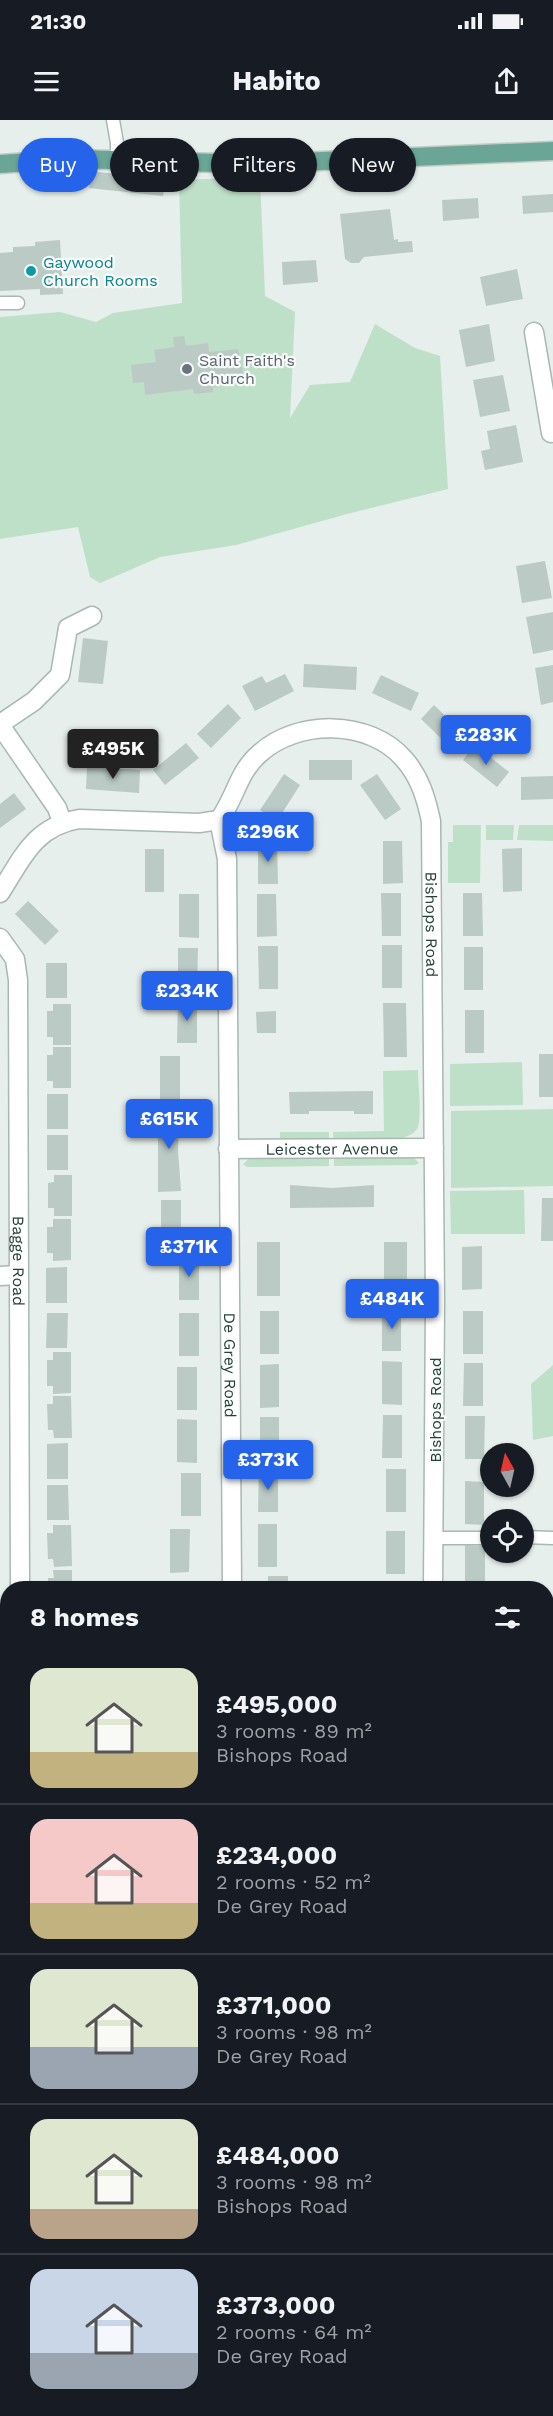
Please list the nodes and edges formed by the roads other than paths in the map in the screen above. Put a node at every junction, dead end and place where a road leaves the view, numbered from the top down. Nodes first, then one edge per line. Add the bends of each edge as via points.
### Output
1 (113, 120) edge
2 (116, 138) edge
3 (553, 151) edge
4 (110, 160) edge
5 (199, 162) edge
6 (0, 164) edge
7 (0, 303) edge
8 (18, 303) dead end
9 (534, 332) dead end
10 (550, 400) edge
11 (551, 433) dead end
12 (92, 616) dead end
13 (0, 725) edge
14 (219, 820) junction
15 (62, 822) junction
16 (0, 893) edge
17 (0, 938) edge
18 (434, 1148) junction
19 (228, 1149) junction
20 (9, 1276) edge
21 (435, 1538) junction
22 (480, 1538) edge
23 (534, 1538) edge
24 (553, 1538) edge
25 (20, 1581) edge
26 (232, 1581) edge
27 (434, 1581) edge

1 - 2 lane
3 - 5 main road via 254,164
4 - 6 main road
7 - 8 lane
9 - 10 street
10 - 11 street
12 - 13 street via 68,628 60,675
13 - 15 street via 57,808
14 - 15 street
14 - 18 street, Bishops Road via 230,806 247,766 278,740 301,730 329,728 381,741 404,758 418,778 432,821
14 - 19 street, De Grey Road via 227,859
15 - 16 street via 32,844
17 - 20 street, Bagge Road via 15,959 18,980
18 - 19 street, Leicester Avenue
18 - 21 street, Bishops Road
19 - 26 street, De Grey Road
20 - 25 street, Bagge Road
21 - 22 lane
21 - 27 street, Bishops Road
23 - 24 lane

